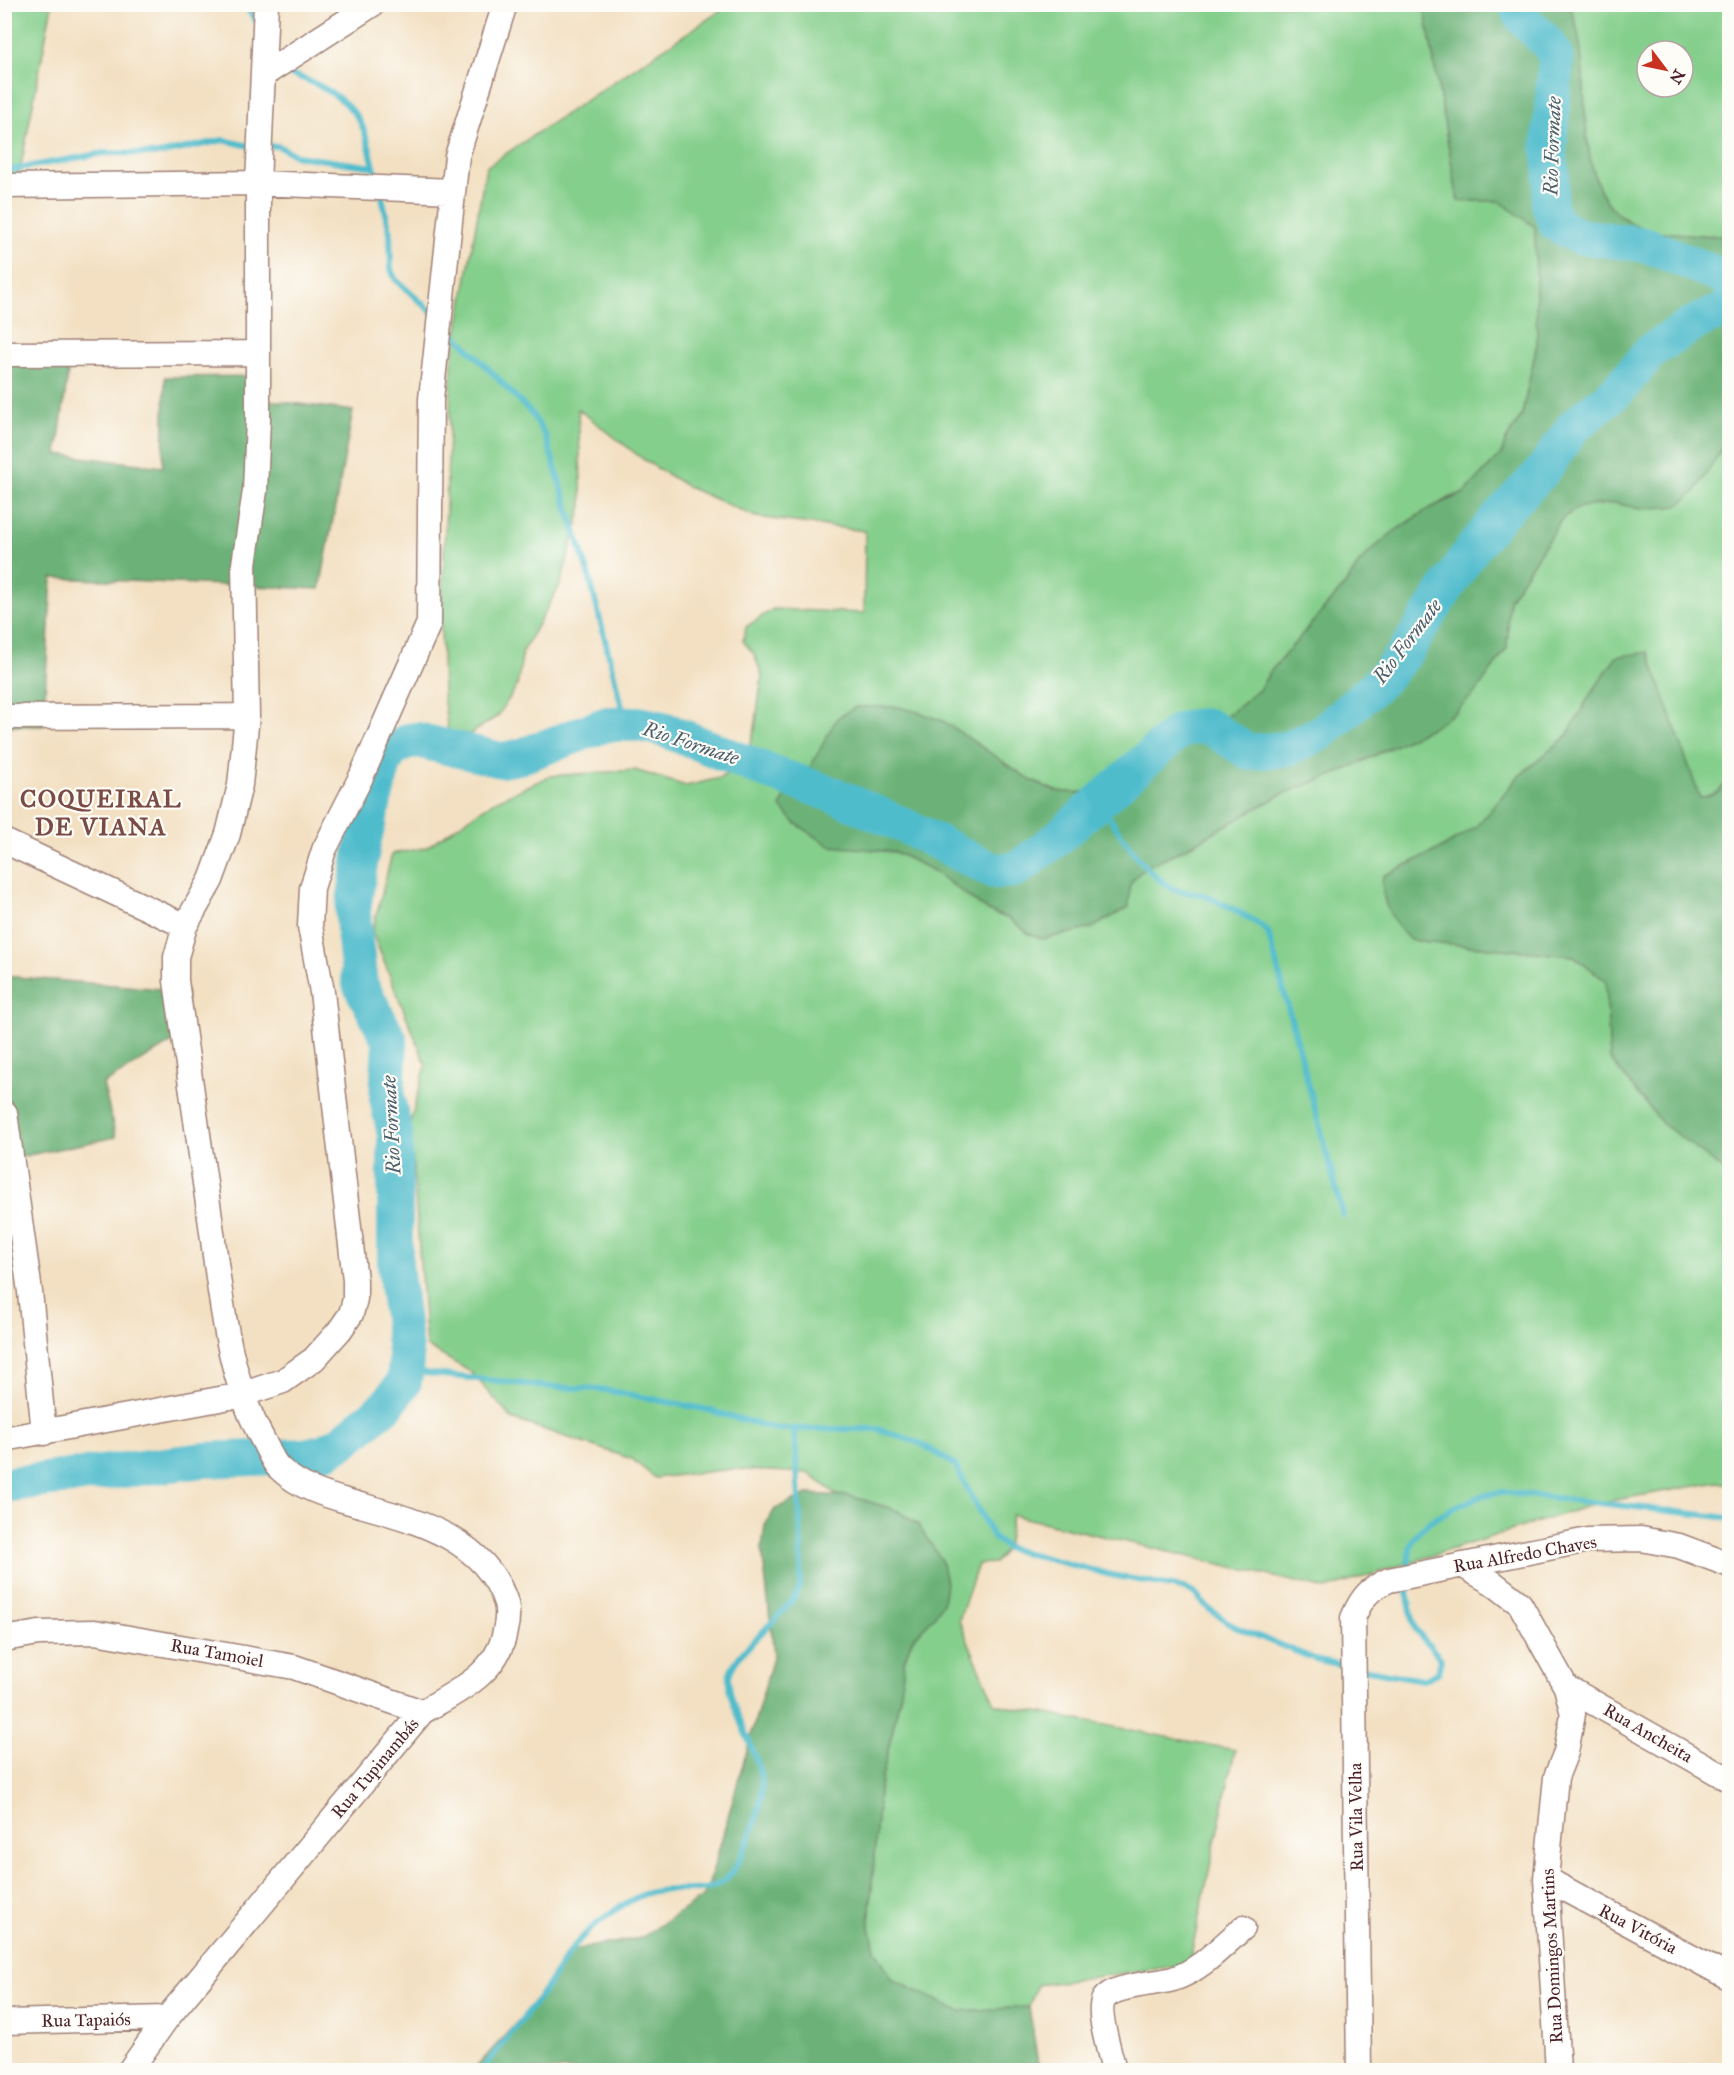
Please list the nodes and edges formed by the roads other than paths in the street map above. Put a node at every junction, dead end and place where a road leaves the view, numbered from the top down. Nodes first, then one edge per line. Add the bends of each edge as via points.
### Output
1 (266, 4) edge
2 (373, 4) edge
3 (505, 4) edge
4 (263, 75) junction
5 (258, 183) junction
6 (4, 186) edge
7 (453, 191) junction
8 (256, 353) junction
9 (4, 354) edge
10 (247, 716) junction
11 (4, 717) edge
12 (4, 841) edge
13 (185, 926) junction
14 (5, 1110) edge
15 (241, 1395) junction
16 (44, 1433) junction
17 (4, 1439) edge
18 (1462, 1565) junction
19 (1730, 1565) edge
20 (1389, 1580) joint
21 (4, 1639) edge
22 (1566, 1687) junction
23 (423, 1712) junction
24 (1730, 1780) edge
25 (1546, 1879) junction
26 (1243, 1928) dead end
27 (1730, 1978) edge
28 (167, 2018) junction
29 (4, 2022) edge
30 (130, 2070) edge
31 (1114, 2070) edge
32 (1359, 2070) edge
33 (1558, 2070) edge

1 - 4 street
2 - 4 street
3 - 7 street via 466,122
4 - 5 street
5 - 6 street
5 - 7 street
5 - 8 street
7 - 15 street via 431,399 429,623 324,850 310,906 356,1299 340,1330 314,1359 283,1381
8 - 9 street
8 - 10 street via 255,491 244,564
10 - 11 street
10 - 13 street via 240,785 228,834 211,880
12 - 13 street
13 - 15 street via 176,957 176,981 221,1301
14 - 16 street
15 - 16 street
15 - 23 street, Rua Tupinambás via 278,1467 316,1492 430,1527 472,1552 491,1574 506,1605 503,1646 473,1682
16 - 17 street
18 - 19 street, Rua Alfredo Chaves via 1588,1540 1641,1539 1679,1546
18 - 20 street, Rua Alfredo Chaves
18 - 22 street, Rua Domingos Martins via 1520,1604
20 - 32 street, Rua Vila Velha via 1362,1598 1353,1618
21 - 23 street, Rua Tamoiel via 39,1633 94,1632 282,1665
22 - 24 street, Rua Ancheita
22 - 25 street, Rua Domingos Martins via 1573,1726 1556,1777
23 - 28 street, Rua Tupinambás
25 - 27 street, Rua Vitória
25 - 33 street, Rua Domingos Martins
26 - 31 street via 1191,1971 1172,1979 1113,1991 1104,1999 1100,2010
28 - 29 street, Rua Tapaiós
28 - 30 street, Rua Tupinambás

